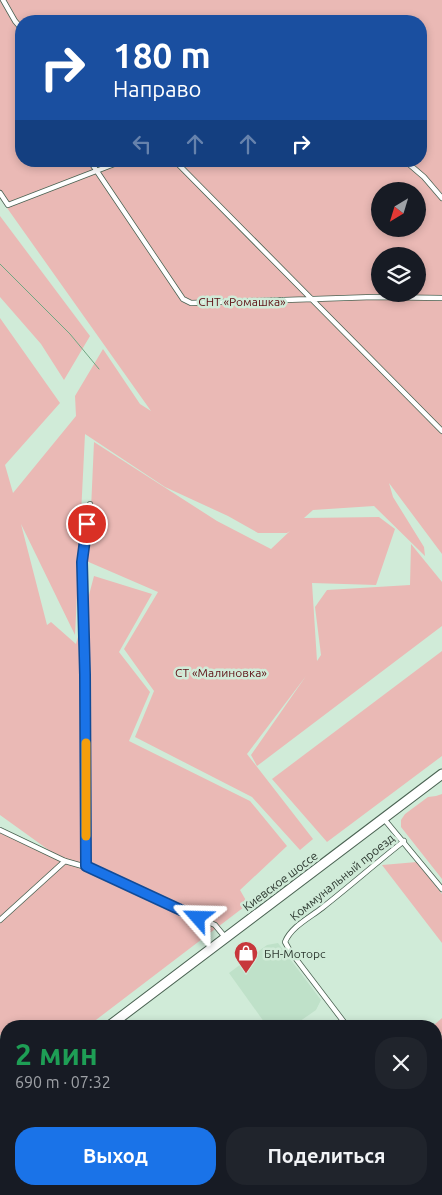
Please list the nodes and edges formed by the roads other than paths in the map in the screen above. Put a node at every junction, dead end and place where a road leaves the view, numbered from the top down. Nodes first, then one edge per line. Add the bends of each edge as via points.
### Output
1 (3, 0) edge
2 (15, 21) edge
3 (94, 167) edge
4 (106, 167) edge
5 (181, 167) edge
6 (412, 167) edge
7 (96, 171) junction
8 (0, 193) edge
9 (442, 198) edge
10 (442, 298) edge
11 (310, 300) junction
12 (442, 431) edge
13 (90, 504) dead end
14 (442, 774) edge
15 (384, 818) junction
16 (0, 830) edge
17 (404, 841) junction
18 (65, 861) junction
19 (86, 866) junction
20 (442, 889) edge
21 (0, 920) edge
22 (226, 937) junction
23 (117, 1020) edge
24 (342, 1020) edge

1 - 2 street
3 - 7 street
4 - 7 street
5 - 11 street
6 - 9 street
7 - 8 street via 8,204
7 - 11 street via 183,299 191,303
10 - 11 street via 374,296
11 - 12 street
13 - 19 street via 82,562
14 - 15 highway, Киевское шоссе
15 - 17 street, Коммунальный проезд
15 - 22 highway, Киевское шоссе
16 - 18 street
17 - 20 street
17 - 24 street, Коммунальный проезд via 292,930 286,939 290,951
18 - 19 street
18 - 21 street
19 - 22 street via 214,925
22 - 23 highway, Киевское шоссе

